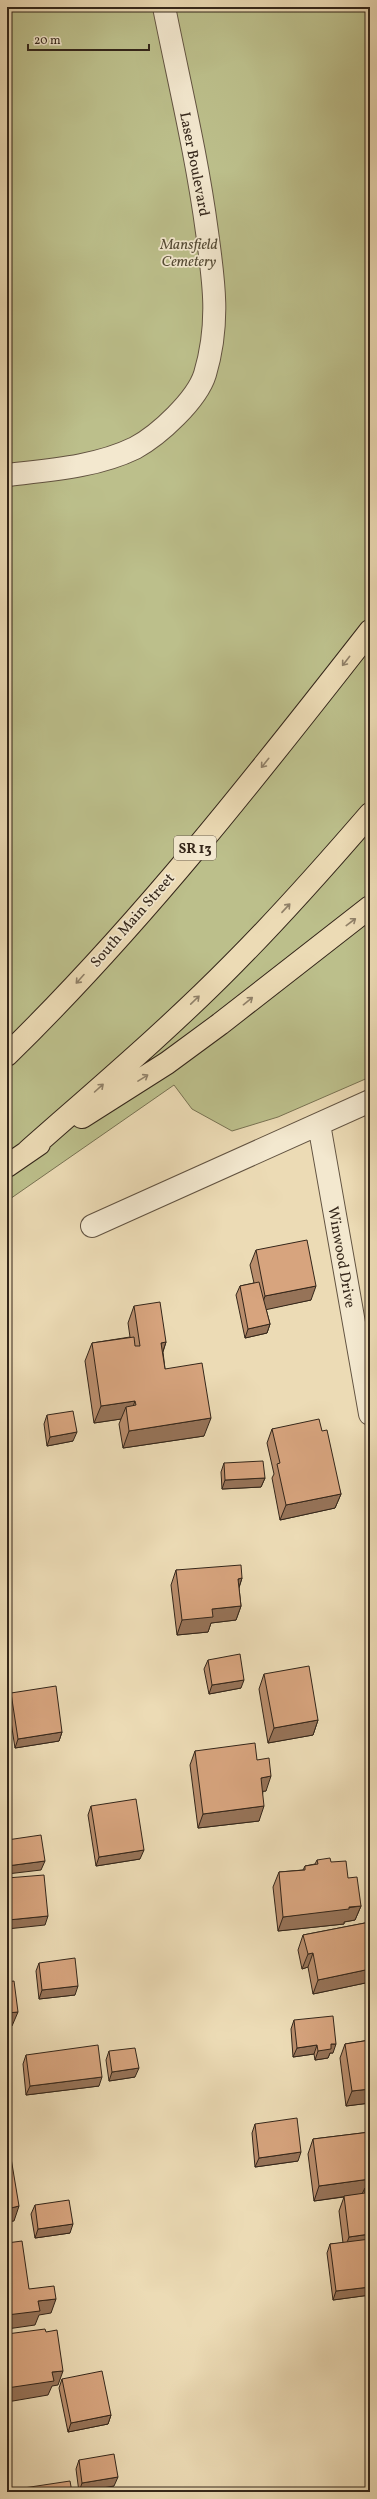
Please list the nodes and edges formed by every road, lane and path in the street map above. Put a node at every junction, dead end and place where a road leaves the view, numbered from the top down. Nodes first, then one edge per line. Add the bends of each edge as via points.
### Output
1 (164, 7) edge
2 (7, 475) edge
3 (370, 630) edge
4 (370, 814) edge
5 (370, 907) edge
6 (7, 1055) edge
7 (370, 1101) edge
8 (319, 1124) junction
9 (28, 1151) junction
10 (7, 1166) edge
11 (92, 1226) dead end
12 (370, 1414) edge

1 - 2 street, Laser Boulevard via 202,193 216,300 213,336 205,376 184,409 165,427 135,447 97,461
3 -> 6 highway, South Main Street / SR 13 via 305,714 182,863 47,1016
9 -> 4 highway via 232,964 311,882
9 -> 5 highway via 167,1063
7 - 8 street
8 - 11 street
8 - 12 street, Winwood Drive
9 - 10 highway

